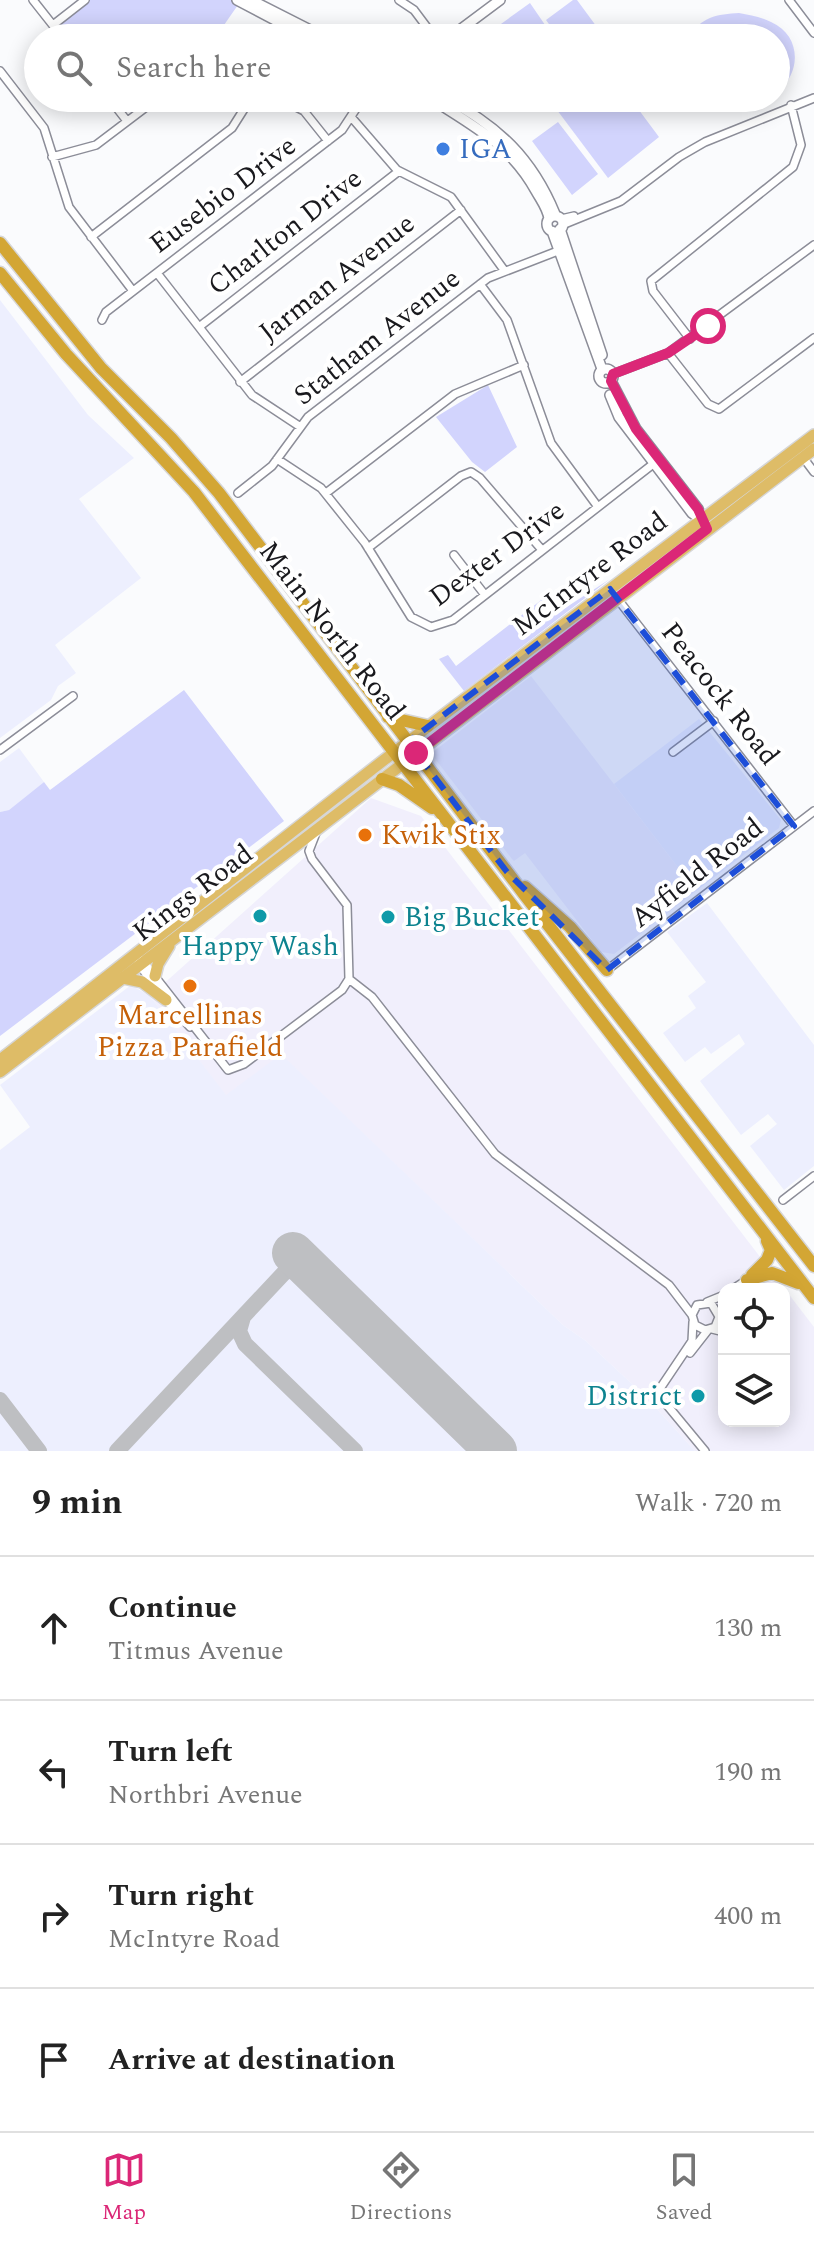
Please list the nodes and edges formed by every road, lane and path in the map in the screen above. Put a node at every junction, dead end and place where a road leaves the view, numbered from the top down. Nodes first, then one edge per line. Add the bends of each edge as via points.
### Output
1 (33, 0) edge
2 (85, 0) edge
3 (237, 0) edge
4 (251, 0) edge
5 (500, 0) edge
6 (789, 0) edge
7 (404, 1) edge
8 (52, 24) edge
9 (54, 24) edge
10 (282, 24) edge
11 (298, 24) edge
12 (423, 24) edge
13 (468, 24) edge
14 (814, 33) edge
15 (0, 71) edge
16 (814, 98) edge
17 (24, 102) edge
18 (791, 105) joint
19 (32, 112) edge
20 (120, 112) edge
21 (139, 112) edge
22 (242, 112) edge
23 (305, 112) edge
24 (355, 112) edge
25 (452, 112) edge
26 (471, 112) edge
27 (775, 112) edge
28 (352, 118) junction
29 (127, 121) junction
30 (328, 141) junction
31 (52, 157) junction
32 (399, 171) junction
33 (461, 210) junction
34 (557, 223) junction
35 (91, 237) junction
36 (0, 243) edge
37 (814, 245) edge
38 (562, 250) junction
39 (504, 270) junction
40 (0, 273) edge
41 (157, 273) junction
42 (480, 284) junction
43 (133, 291) junction
44 (102, 320) dead end
45 (199, 327) junction
46 (814, 338) edge
47 (690, 339) junction
48 (668, 353) junction
49 (524, 365) junction
50 (608, 375) junction
51 (240, 382) junction
52 (299, 426) junction
53 (814, 435) edge
54 (814, 449) edge
55 (799, 452) junction
56 (277, 459) junction
57 (656, 462) junction
58 (814, 472) edge
59 (238, 493) dead end
60 (326, 493) junction
61 (598, 507) junction
62 (704, 524) junction
63 (368, 548) junction
64 (542, 550) junction
65 (454, 555) dead end
66 (614, 594) junction
67 (485, 595) junction
68 (518, 675) junction
69 (490, 679) junction
70 (73, 696) dead end
71 (388, 717) junction
72 (714, 721) junction
73 (428, 726) junction
74 (412, 748) junction
75 (0, 750) edge
76 (673, 752) dead end
77 (400, 757) junction
78 (382, 779) junction
79 (814, 811) edge
80 (442, 814) junction
81 (794, 826) junction
82 (319, 827) junction
83 (507, 872) junction
84 (177, 936) junction
85 (139, 961) junction
86 (607, 970) joint
87 (155, 976) junction
88 (123, 978) junction
89 (349, 979) junction
90 (166, 1000) junction
91 (192, 1028) junction
92 (0, 1060) edge
93 (0, 1072) edge
94 (814, 1176) edge
95 (783, 1200) dead end
96 (766, 1238) junction
97 (814, 1266) edge
98 (746, 1281) junction
99 (743, 1283) edge
100 (669, 1285) junction
101 (805, 1286) junction
102 (718, 1297) edge
103 (814, 1298) edge
104 (706, 1302) junction
105 (718, 1314) edge
106 (718, 1317) edge
107 (692, 1319) junction
108 (710, 1329) junction
109 (718, 1331) edge
110 (682, 1359) junction
111 (705, 1451) edge

1 - 8 street
2 - 9 street
3 - 10 street
4 - 11 street
5 - 13 street
6 - 14 street
7 - 12 street
15 - 17 street
16 - 18 street
18 - 47 street via 801,145 793,167 651,281
19 - 31 street via 44,128
20 - 29 street
21 - 29 street
22 - 35 street via 232,128
23 - 30 street
24 - 28 street, Eusebio Drive
25 - 34 street via 499,142
26 - 34 street via 517,147 539,179
27 - 34 street via 684,153 621,201
28 - 30 street, Eusebio Drive
28 - 32 street
29 - 31 street via 96,145
30 - 41 street, Eusebio Drive
31 - 35 street via 69,207
32 - 33 street via 451,197
32 - 45 street, Charlton Drive
33 - 39 street
33 - 51 street, Jarman Avenue
34 - 38 street
35 - 43 street
36 - 71 highway, Main North Road via 93,359 219,493
37 - 47 street
38 - 39 street, Statham Avenue
38 - 50 street
39 - 42 street, Statham Avenue
40 - 77 highway, Main North Road via 66,354 194,492
41 - 43 street, Eusebio Drive
41 - 45 street
42 - 49 street via 507,320
42 - 52 street, Statham Avenue
43 - 44 street, Eusebio Drive
45 - 51 street
46 - 48 street via 719,409 708,404
47 - 48 street
48 - 50 street
49 - 60 street via 455,394
49 - 61 street via 551,443
50 - 57 street via 619,417
51 - 52 street via 258,401
52 - 56 street, Statham Avenue
53 - 55 main road, McIntyre Road
54 - 55 main road, McIntyre Road
55 - 58 street
55 - 62 main road, McIntyre Road
56 - 59 street, Statham Avenue
56 - 60 street, Dexter Drive
57 - 61 street, Dexter Drive
57 - 62 street
60 - 63 street, Dexter Drive
61 - 64 street, Dexter Drive
62 - 66 main road, McIntyre Road
63 - 64 street via 471,472
63 - 67 street, Dexter Drive via 393,592 420,623 442,625
64 - 67 street, Dexter Drive
65 - 67 street
66 - 68 main road, McIntyre Road
66 - 69 main road, McIntyre Road
66 - 72 street, Peacock Road
68 - 69 main road via 512,670
68 - 74 main road, McIntyre Road
69 - 73 main road, McIntyre Road
70 - 75 street
71 - 73 highway
71 - 74 highway, Main North Road
72 - 76 street
72 - 81 street, Peacock Road
73 - 74 main road, McIntyre Road
74 - 77 main road, Kings Road
74 - 83 highway, Main North Road
77 - 78 main road, Kings Road
77 - 80 highway, Main North Road
77 - 85 main road, Kings Road
78 - 80 highway
78 - 82 main road, Kings Road
79 - 81 street, Ayfield Road
80 - 96 highway, Main North Road
81 - 86 street, Ayfield Road
82 - 84 main road, Kings Road
82 - 89 street via 309,851 347,905
83 - 86 highway via 570,927
83 - 97 highway, Main North Road
84 - 85 main road, Kings Road
84 - 87 main road
85 - 87 street
85 - 88 main road, Kings Road
85 - 90 street
85 - 92 main road, Kings Road
87 - 91 street
88 - 90 main road via 142,982
88 - 93 main road, Kings Road
89 - 91 street via 342,990 236,1069 222,1066
89 - 100 street via 372,997 495,1154
90 - 91 street
94 - 95 street
96 - 98 highway via 771,1250 767,1260
96 - 101 highway, Main North Road
98 - 99 street
98 - 101 highway via 778,1273
100 - 104 street via 692,1300
100 - 107 street
101 - 103 highway, Main North Road
102 - 104 street
104 - 105 street
104 - 107 street via 695,1308
106 - 108 street
107 - 108 street
107 - 110 street via 692,1341
108 - 109 street
108 - 110 street
110 - 111 street via 657,1393

